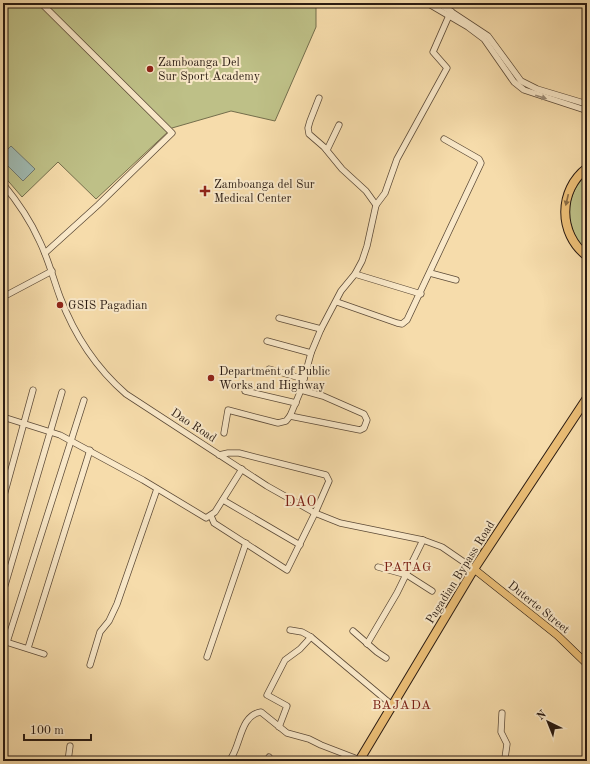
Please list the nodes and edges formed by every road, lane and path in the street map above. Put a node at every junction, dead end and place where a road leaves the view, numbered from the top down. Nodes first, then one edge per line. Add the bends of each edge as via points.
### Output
1 (41, 3) edge
2 (427, 3) edge
3 (438, 3) edge
4 (450, 14) junction
5 (319, 98) dead end
6 (587, 104) edge
7 (587, 108) edge
8 (339, 125) dead end
9 (444, 139) dead end
10 (327, 150) junction
11 (587, 168) edge
12 (3, 184) edge
13 (376, 206) junction
14 (45, 253) junction
15 (587, 256) edge
16 (52, 271) junction
17 (355, 274) junction
18 (430, 274) junction
19 (456, 280) dead end
20 (421, 294) junction
21 (3, 297) edge
22 (337, 302) junction
23 (279, 318) dead end
24 (321, 329) junction
25 (267, 341) dead end
26 (311, 353) junction
27 (268, 369) dead end
28 (304, 379) junction
29 (33, 390) dead end
30 (301, 390) junction
31 (245, 391) dead end
32 (62, 392) dead end
33 (587, 398) edge
34 (84, 400) dead end
35 (296, 403) junction
36 (290, 416) junction
37 (3, 417) edge
38 (25, 423) junction
39 (52, 431) junction
40 (224, 433) dead end
41 (71, 441) junction
42 (90, 450) junction
43 (219, 455) junction
44 (242, 469) junction
45 (157, 489) junction
46 (3, 499) edge
47 (223, 500) junction
48 (315, 513) junction
49 (211, 516) junction
50 (423, 540) junction
51 (246, 542) junction
52 (300, 545) junction
53 (378, 567) dead end
54 (474, 569) junction
55 (407, 575) junction
56 (432, 591) dead end
57 (3, 592) edge
58 (290, 630) dead end
59 (353, 631) dead end
60 (311, 637) junction
61 (5, 641) edge
62 (367, 644) junction
63 (28, 648) junction
64 (44, 654) dead end
65 (207, 657) dead end
66 (386, 658) dead end
67 (587, 664) edge
68 (90, 665) dead end
69 (392, 705) junction
70 (502, 713) dead end
71 (279, 727) junction
72 (70, 746) dead end
73 (68, 761) edge
74 (229, 761) edge
75 (360, 761) edge
76 (507, 761) edge

1 - 14 street via 172,133
2 - 4 street
3 - 4 street
4 - 6 street via 488,36 521,82
4 -> 7 street via 484,39 514,82 524,90 582,109
4 - 13 street via 433,52 447,68 397,159 385,193
5 - 10 street via 308,131
8 - 10 street
9 - 18 street via 479,159 481,163
10 - 13 street via 342,169 366,191
11 -> 15 highway via 571,186 566,200 565,215 570,236
12 - 14 street, Dao Road via 31,225
13 - 17 street via 367,246
14 - 16 street, Dao Road
16 - 21 street
16 - 43 street, Dao Road via 60,297 76,330 93,359 107,375 131,397
17 - 20 street
17 - 22 street via 342,289
18 - 19 street
18 - 20 street
20 - 22 street via 407,320 402,324
22 - 24 street
23 - 24 street
24 - 26 street
25 - 26 street
26 - 28 street
27 - 28 street
28 - 30 street
29 - 38 street
30 - 35 street
30 - 36 street via 323,396 364,414 367,420 364,428 360,430
31 - 35 street
32 - 39 street
33 - 54 highway, Pagadian Bypass Road
34 - 41 street
35 - 36 street
36 - 40 street via 286,421 278,423 228,410
37 - 38 street
38 - 39 street
38 - 46 street
39 - 41 street
39 - 57 street
41 - 42 street
41 - 61 street
42 - 45 street
42 - 63 street
43 - 44 street, Dao Road
43 - 48 street via 228,452 238,453 326,474 328,486
44 - 47 street
44 - 48 street, Dao Road
45 - 49 street via 204,517
45 - 68 street via 117,604 100,632
47 - 49 street
47 - 52 street
48 - 50 street, Dao Road via 340,523
48 - 52 street
49 - 51 street via 214,523
50 - 54 street, Dao Road via 442,547
50 - 55 street
51 - 52 street via 286,570
51 - 65 street
53 - 55 street
54 - 67 main road, Duterte Street via 557,635
54 - 69 highway, Pagadian Bypass Road
55 - 56 street
55 - 62 street
58 - 60 street
59 - 62 street
60 - 69 street
60 - 71 street via 285,660 267,695 286,706
61 - 63 street
62 - 66 street
63 - 64 street
69 - 75 highway, Pagadian Bypass Road
70 - 76 street via 500,728 507,744
71 - 74 street via 263,713 256,713 246,722 237,749
71 - 75 street
72 - 73 street

